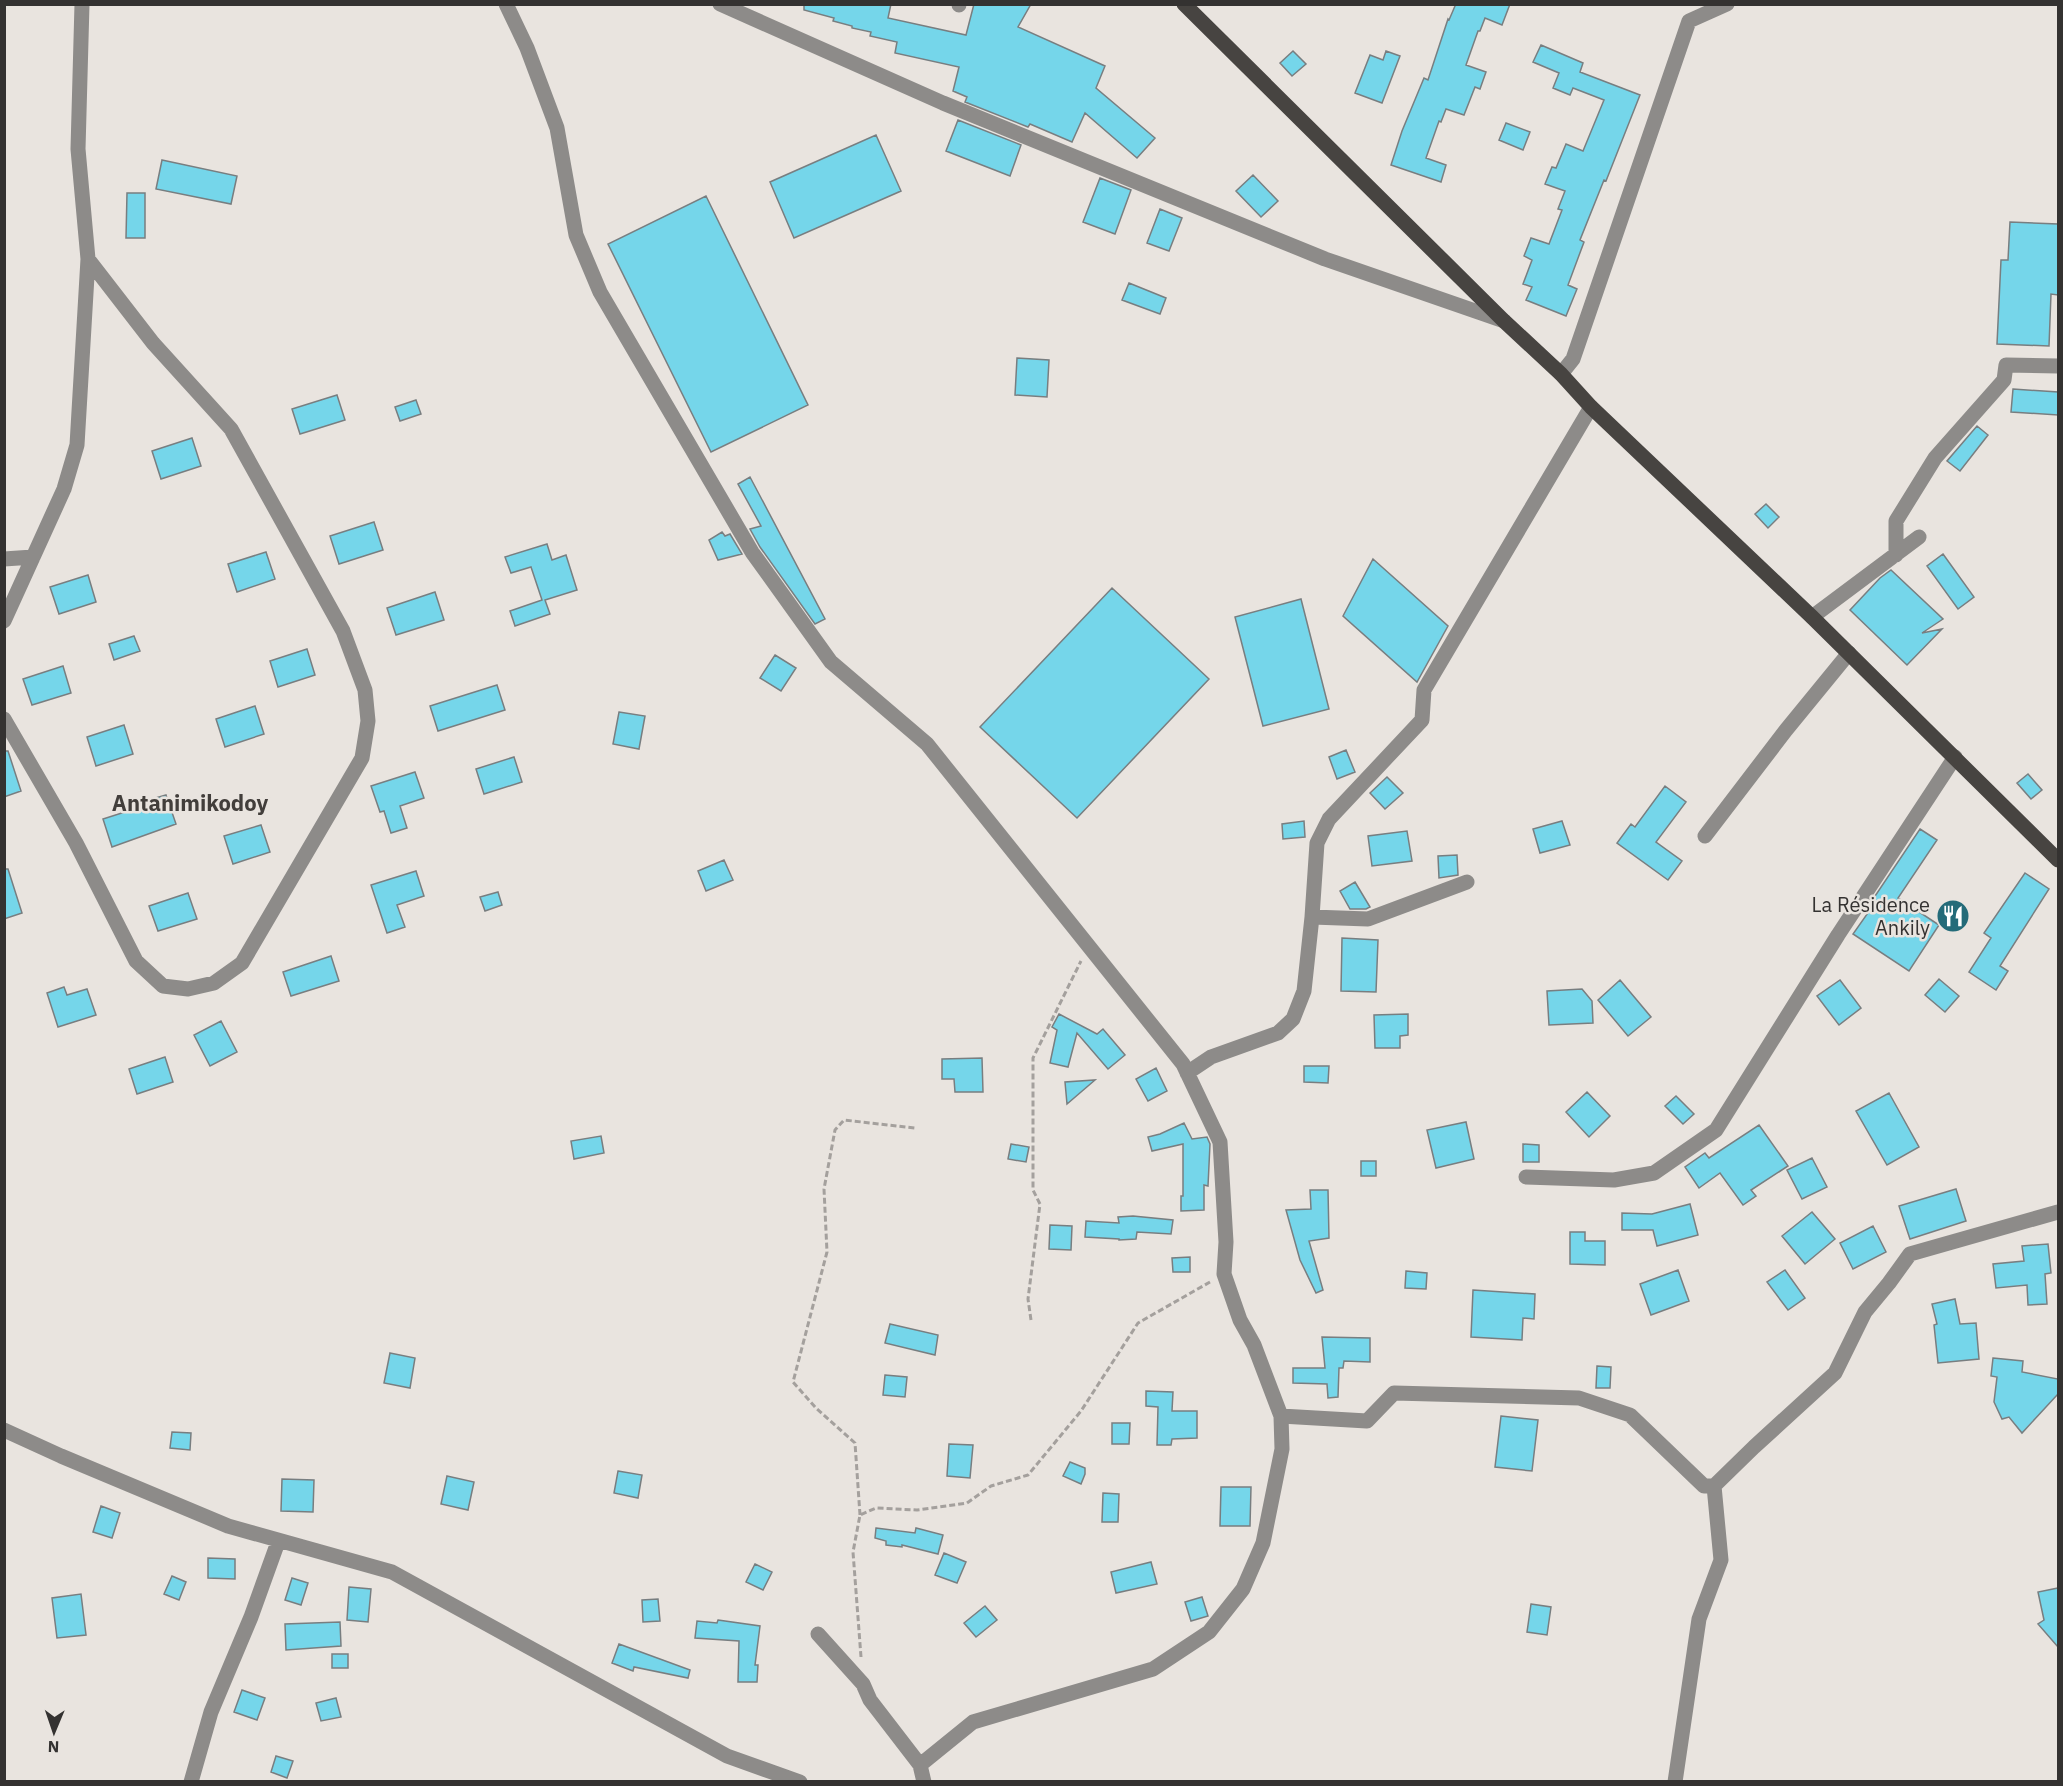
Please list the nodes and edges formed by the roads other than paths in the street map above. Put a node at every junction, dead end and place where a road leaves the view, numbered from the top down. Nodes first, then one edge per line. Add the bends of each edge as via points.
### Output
1 (82, 4) edge
2 (506, 4) edge
3 (720, 4) edge
4 (1184, 4) edge
5 (1727, 4) edge
6 (88, 259) junction
7 (1504, 321) junction
8 (2058, 366) edge
9 (1561, 374) junction
10 (1591, 406) junction
11 (1919, 537) dead end
12 (1896, 555) junction
13 (33, 557) junction
14 (4, 559) edge
15 (1812, 617) junction
16 (4, 621) edge
17 (1849, 653) junction
18 (4, 719) edge
19 (1955, 757) junction
20 (1705, 836) dead end
21 (2058, 860) edge
22 (1467, 882) dead end
23 (1312, 917) junction
24 (1186, 1072) junction
25 (1526, 1177) dead end
26 (2058, 1212) edge
27 (1281, 1416) junction
28 (4, 1430) edge
29 (1714, 1486) junction
30 (278, 1542) junction
31 (818, 1634) dead end
32 (920, 1765) junction
33 (191, 1782) edge
34 (800, 1782) edge
35 (924, 1782) edge
36 (1675, 1782) edge

1 - 6 street via 78,149
2 - 24 street via 557,128 576,235 600,292 752,552 831,662 927,744
3 - 7 street via 943,103 1325,259
4 - 7 main road
5 - 9 street via 1689,21 1573,359
6 - 13 street via 77,445 64,489
6 - 18 street via 153,343 231,429 338,621 365,690 368,721 362,758 242,963 214,983 188,989 163,987 136,961 76,843
7 - 9 main road
8 - 12 street via 2006,365 2004,380 1935,458 1896,521
9 - 10 main road
10 - 15 main road
10 - 23 street via 1424,690 1422,720 1329,819 1317,843
11 - 12 street
12 - 15 street
13 - 14 street
13 - 16 street
15 - 17 main road
17 - 19 main road
17 - 20 street
19 - 21 main road
19 - 25 street via 1716,1130 1654,1173 1614,1180
22 - 23 street via 1368,919
23 - 24 street via 1304,992 1293,1019 1278,1033 1211,1057
24 - 27 street via 1220,1142 1224,1274
26 - 29 street via 1910,1254 1865,1312 1835,1373
27 - 29 street via 1367,1421 1394,1393 1579,1398 1630,1415 1704,1486
27 - 32 street via 1282,1449 1263,1543 1243,1589 1209,1632 1153,1669 973,1722
28 - 30 street via 228,1526
29 - 36 street via 1721,1560 1699,1619
30 - 33 street via 211,1712
30 - 34 street via 392,1572 727,1756
31 - 32 street via 863,1684 870,1701
32 - 35 street

